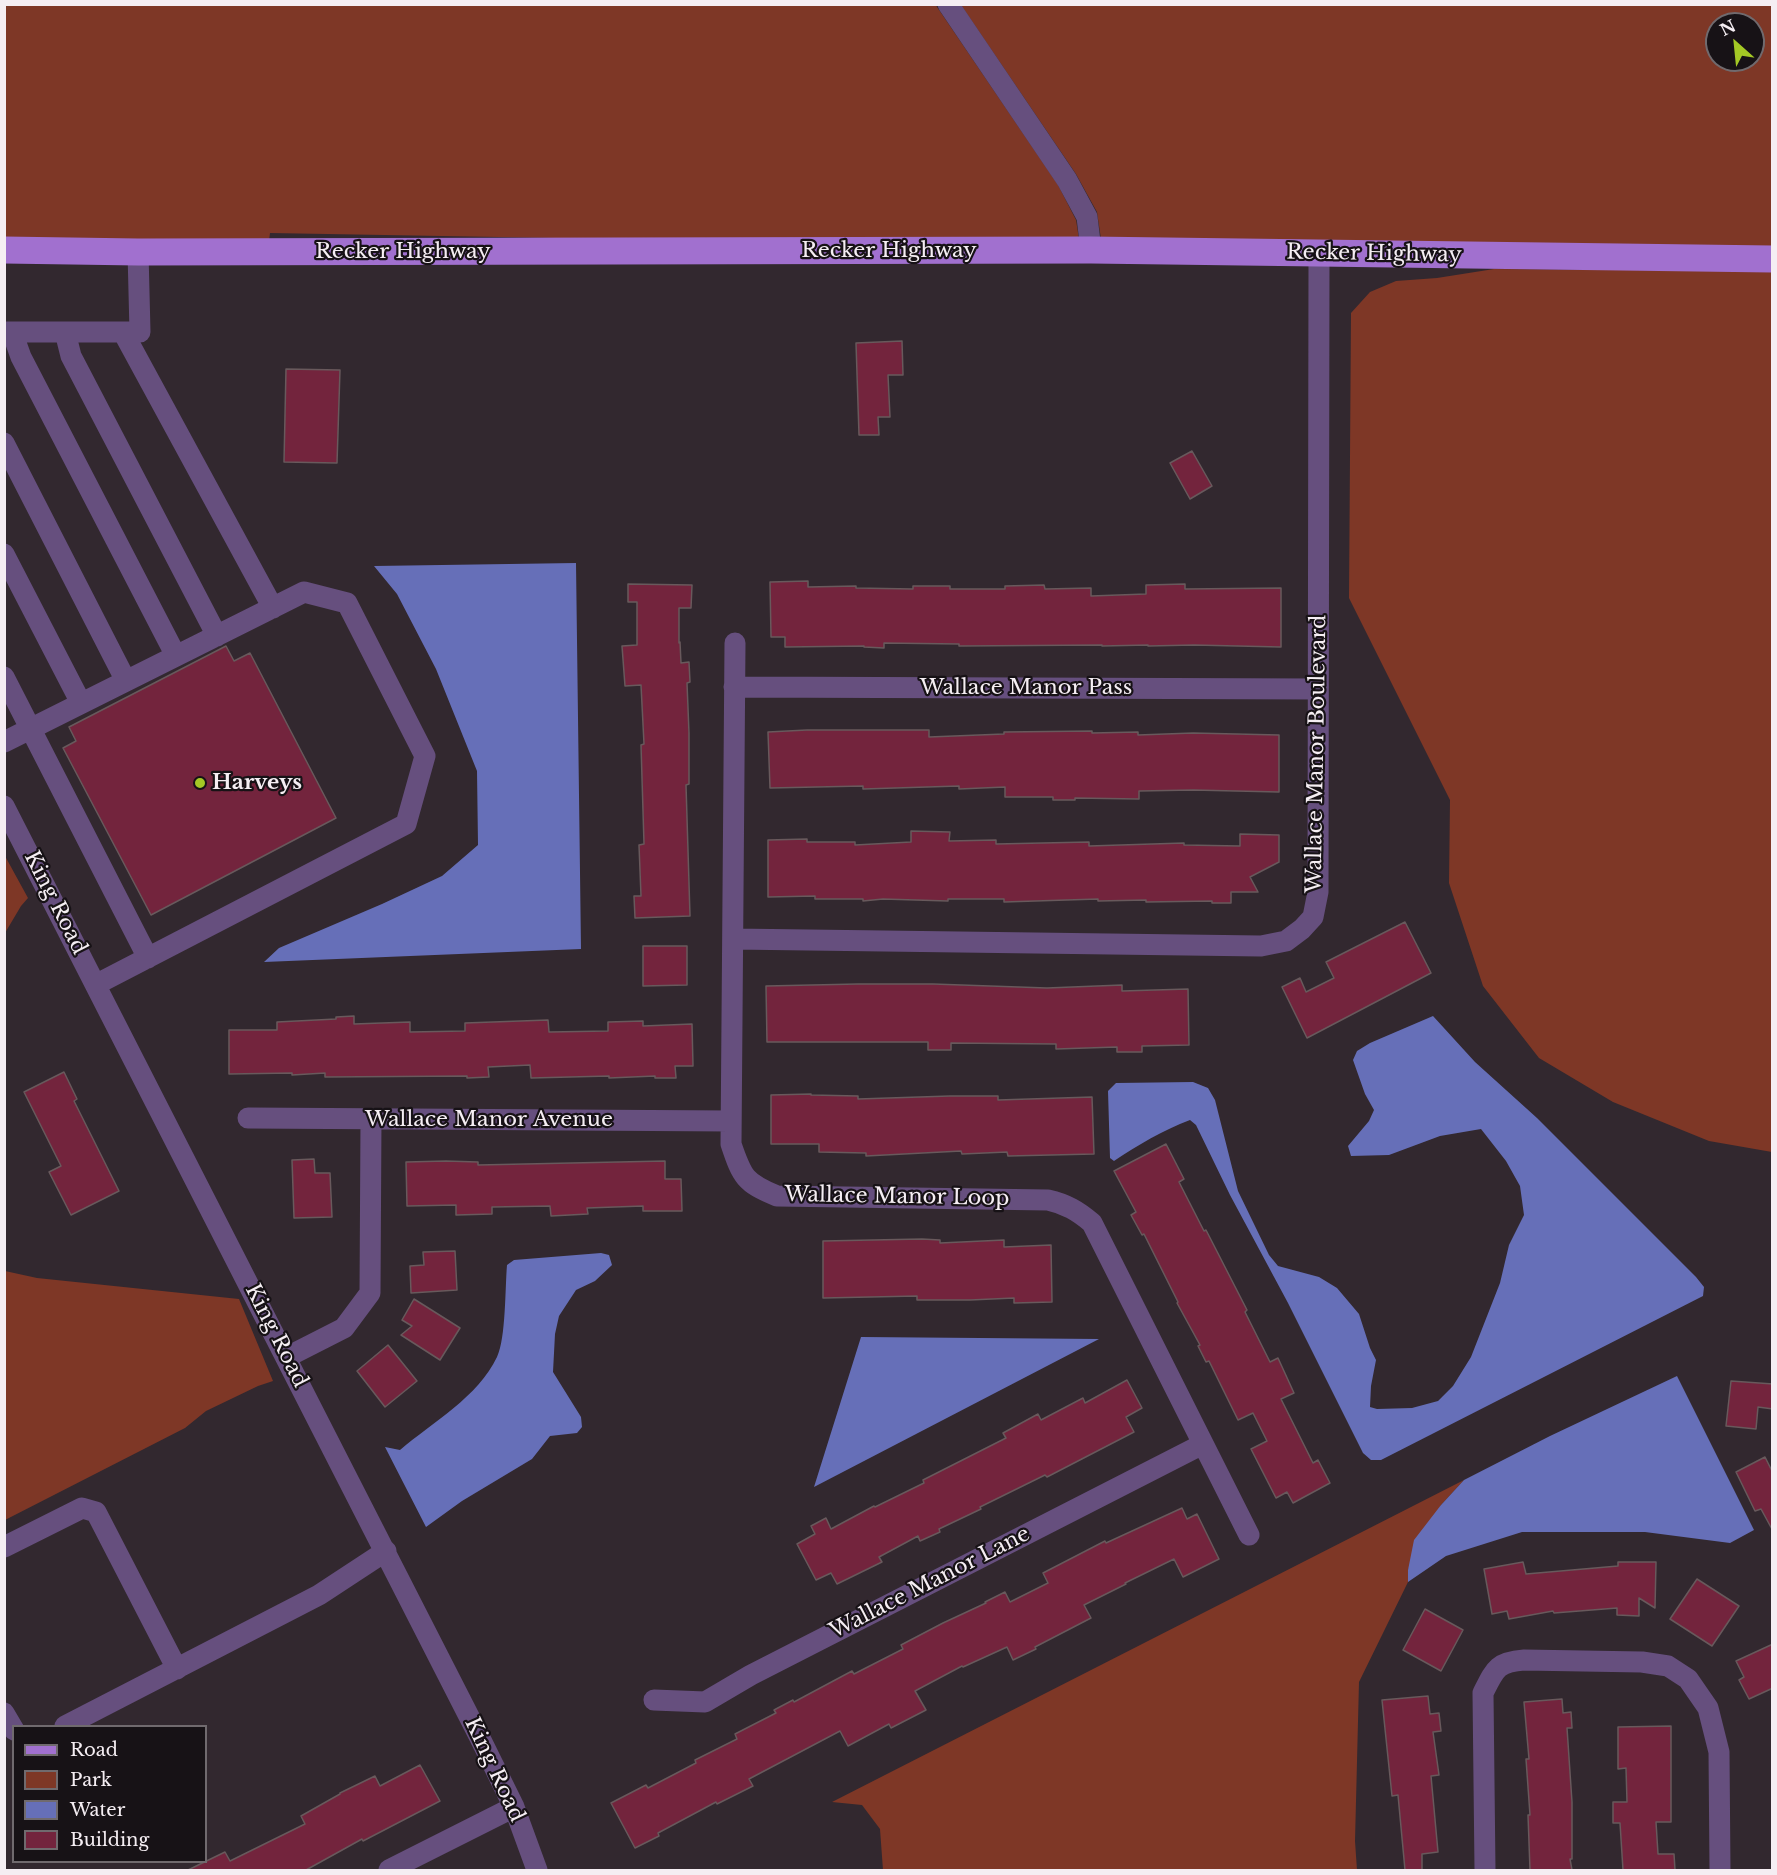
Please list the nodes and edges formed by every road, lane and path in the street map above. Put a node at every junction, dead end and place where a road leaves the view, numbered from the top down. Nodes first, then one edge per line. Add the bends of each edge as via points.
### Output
1 (948, 4) edge
2 (4, 250) edge
3 (1091, 250) junction
4 (138, 252) junction
5 (1319, 253) junction
6 (1773, 259) edge
7 (8, 332) edge
8 (65, 332) junction
9 (123, 332) junction
10 (4, 443) edge
11 (4, 554) edge
12 (273, 608) junction
13 (217, 636) junction
14 (735, 643) dead end
15 (176, 656) junction
16 (4, 677) edge
17 (126, 681) junction
18 (734, 687) junction
19 (1318, 689) junction
20 (81, 703) junction
21 (31, 729) junction
22 (4, 742) edge
23 (4, 806) edge
24 (733, 939) junction
25 (148, 958) junction
26 (97, 984) junction
27 (248, 1118) dead end
28 (371, 1119) junction
29 (731, 1121) junction
30 (287, 1357) junction
31 (1203, 1444) junction
32 (1249, 1535) dead end
33 (4, 1547) edge
34 (386, 1551) junction
35 (177, 1669) junction
36 (654, 1700) dead end
37 (4, 1713) edge
38 (67, 1725) edge
39 (12, 1727) edge
40 (514, 1807) junction
41 (389, 1870) edge
42 (537, 1870) edge
43 (1485, 1870) edge
44 (1720, 1870) edge

1 - 3 street via 1067,180 1087,217
2 - 4 main road, Recker Highway
3 - 4 main road, Recker Highway
3 - 5 main road, Recker Highway
4 - 9 street via 140,333
5 - 6 main road, Recker Highway
5 - 19 street, Wallace Manor Boulevard
7 - 8 street
7 - 15 street
8 - 9 street
8 - 13 street via 71,357
9 - 12 street
10 - 17 street
11 - 20 street
12 - 13 street
12 - 25 street via 304,592 347,603 425,756 406,824
13 - 15 street
14 - 18 street, Wallace Manor Loop
15 - 17 street
16 - 21 street
17 - 20 street
18 - 19 street, Wallace Manor Pass
18 - 24 street, Wallace Manor Loop
19 - 24 street, Wallace Manor Boulevard via 1317,892 1312,916 1286,941 1261,946
20 - 21 street
21 - 22 street
21 - 25 street
23 - 26 street, King Road
24 - 29 street, Wallace Manor Loop
25 - 26 street
26 - 30 street, King Road
27 - 28 street, Wallace Manor Avenue
28 - 29 street, Wallace Manor Avenue
28 - 30 street via 370,1293 344,1328
29 - 31 street, Wallace Manor Loop via 731,1144 745,1177 756,1188 777,1196 1048,1200 1075,1209 1092,1223
30 - 34 street, King Road
31 - 32 street, Wallace Manor Loop
31 - 36 street, Wallace Manor Lane via 705,1702
33 - 35 street via 82,1508 96,1512
34 - 35 street via 320,1595
34 - 40 street, King Road
35 - 38 street
37 - 39 street
40 - 41 street
40 - 42 street, King Road
43 - 44 street via 1483,1693 1493,1673 1508,1661 1524,1660 1642,1662 1668,1666 1688,1679 1708,1708 1719,1752

